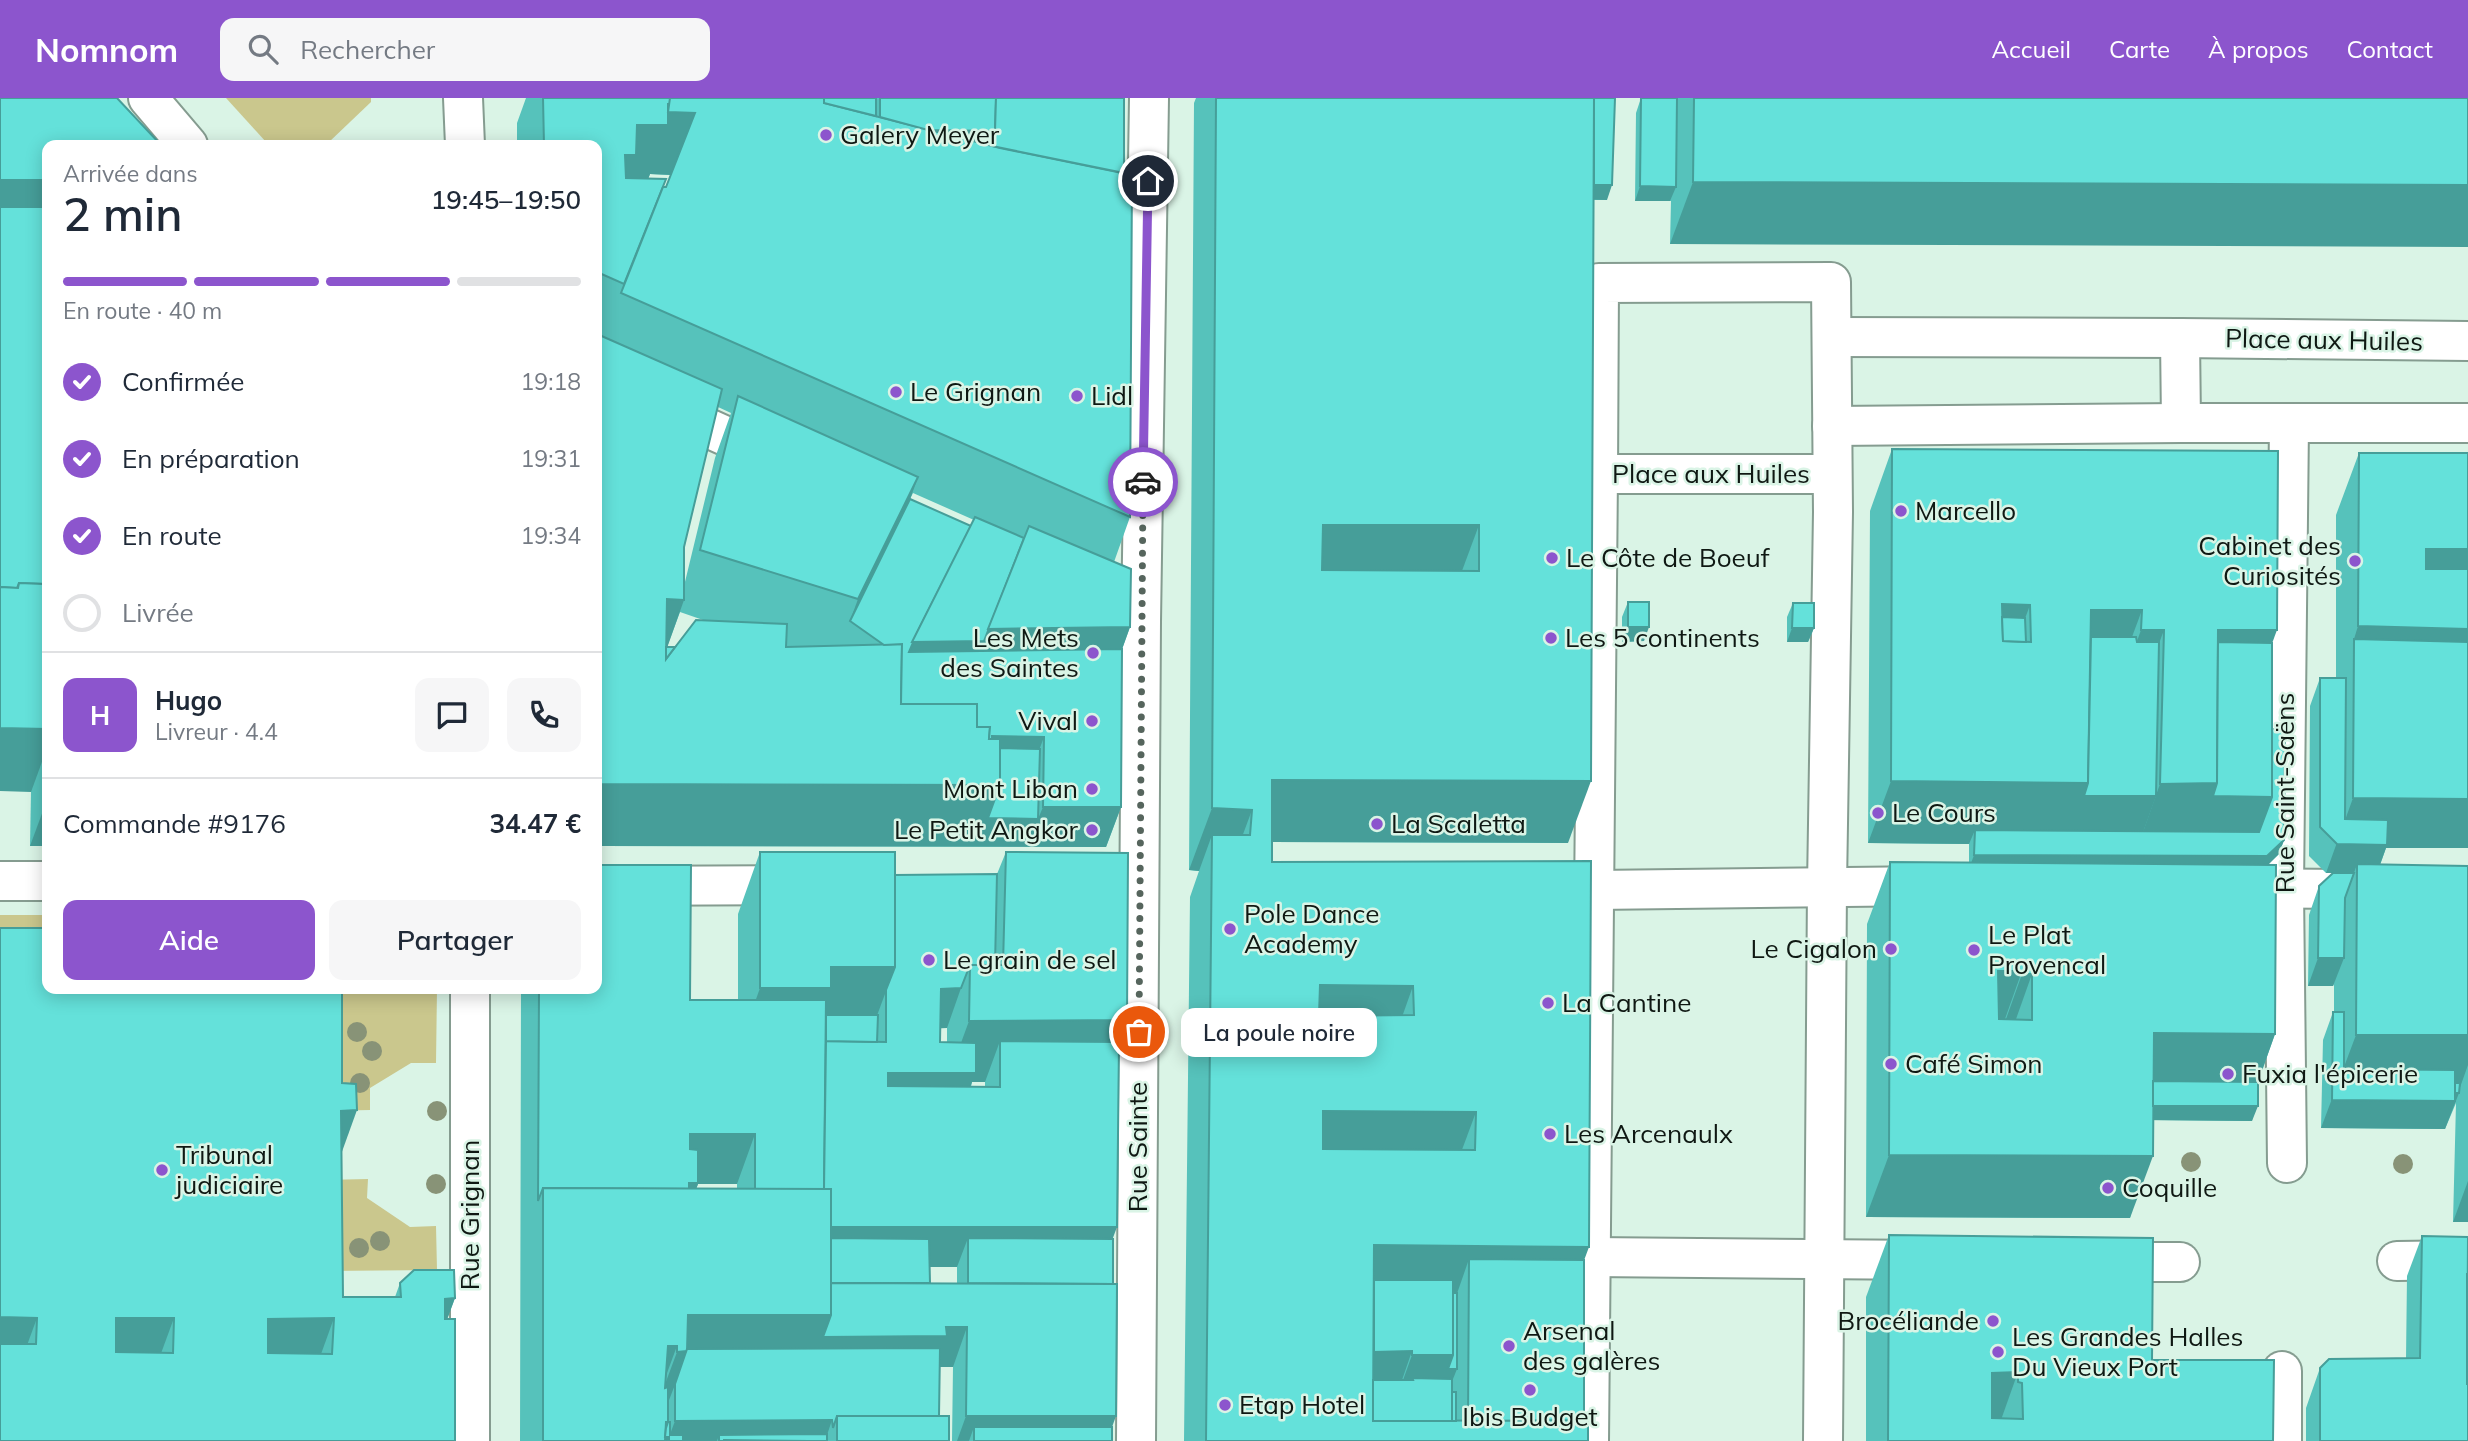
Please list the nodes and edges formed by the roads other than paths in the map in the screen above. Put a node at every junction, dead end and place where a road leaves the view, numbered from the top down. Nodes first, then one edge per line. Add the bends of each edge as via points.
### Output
1 (148, 98) edge
2 (463, 98) edge
3 (1149, 98) edge
4 (184, 140) edge
5 (465, 140) edge
6 (1832, 337) junction
7 (2180, 338) junction
8 (2468, 341) edge
9 (602, 380) edge
10 (2180, 423) junction
11 (2289, 424) junction
12 (2468, 424) edge
13 (1832, 426) junction
14 (799, 469) edge
15 (1598, 474) junction
16 (1832, 474) junction
17 (1103, 605) edge
18 (1141, 622) junction
19 (0, 881) edge
20 (42, 881) edge
21 (1099, 884) edge
22 (1141, 884) junction
23 (834, 885) edge
24 (602, 886) edge
25 (1573, 886) junction
26 (1827, 886) junction
27 (1965, 886) edge
28 (2187, 888) edge
29 (2284, 889) junction
30 (2468, 890) edge
31 (470, 994) edge
32 (2287, 1163) dead end
33 (1591, 1257) junction
34 (1824, 1259) junction
35 (1962, 1260) edge
36 (2468, 1260) edge
37 (2071, 1261) edge
38 (2397, 1261) dead end
39 (2180, 1262) dead end
40 (2282, 1371) dead end
41 (470, 1441) edge
42 (1136, 1441) edge
43 (1589, 1441) edge
44 (1823, 1441) edge
45 (2282, 1441) edge

1 - 4 street
2 - 5 street
3 - 18 street, Rue Sainte
6 - 7 street, Place aux Huiles
6 - 13 street, Place aux Huiles
6 - 15 street, Place aux Huiles via 1831,282 1599,283
7 - 8 street, Place aux Huiles
7 - 10 street
9 - 14 street
10 - 11 street, Place aux Huiles
10 - 13 street, Place aux Huiles
11 - 12 street, Place aux Huiles
11 - 29 street, Rue Saint-Saëns
13 - 16 street, Place aux Huiles
15 - 16 street, Place aux Huiles
15 - 25 street
16 - 26 street
17 - 18 street
18 - 22 street, Rue Sainte
19 - 20 street
21 - 22 street
22 - 42 street, Rue Sainte
23 - 24 street
25 - 26 street
25 - 33 street
26 - 27 street
26 - 34 street
28 - 29 street
29 - 30 street
29 - 32 street, Rue Saint-Saëns
31 - 41 street, Rue Grignan
33 - 34 street
33 - 43 street
34 - 35 street
34 - 44 street
36 - 38 street
37 - 39 street
40 - 45 street

